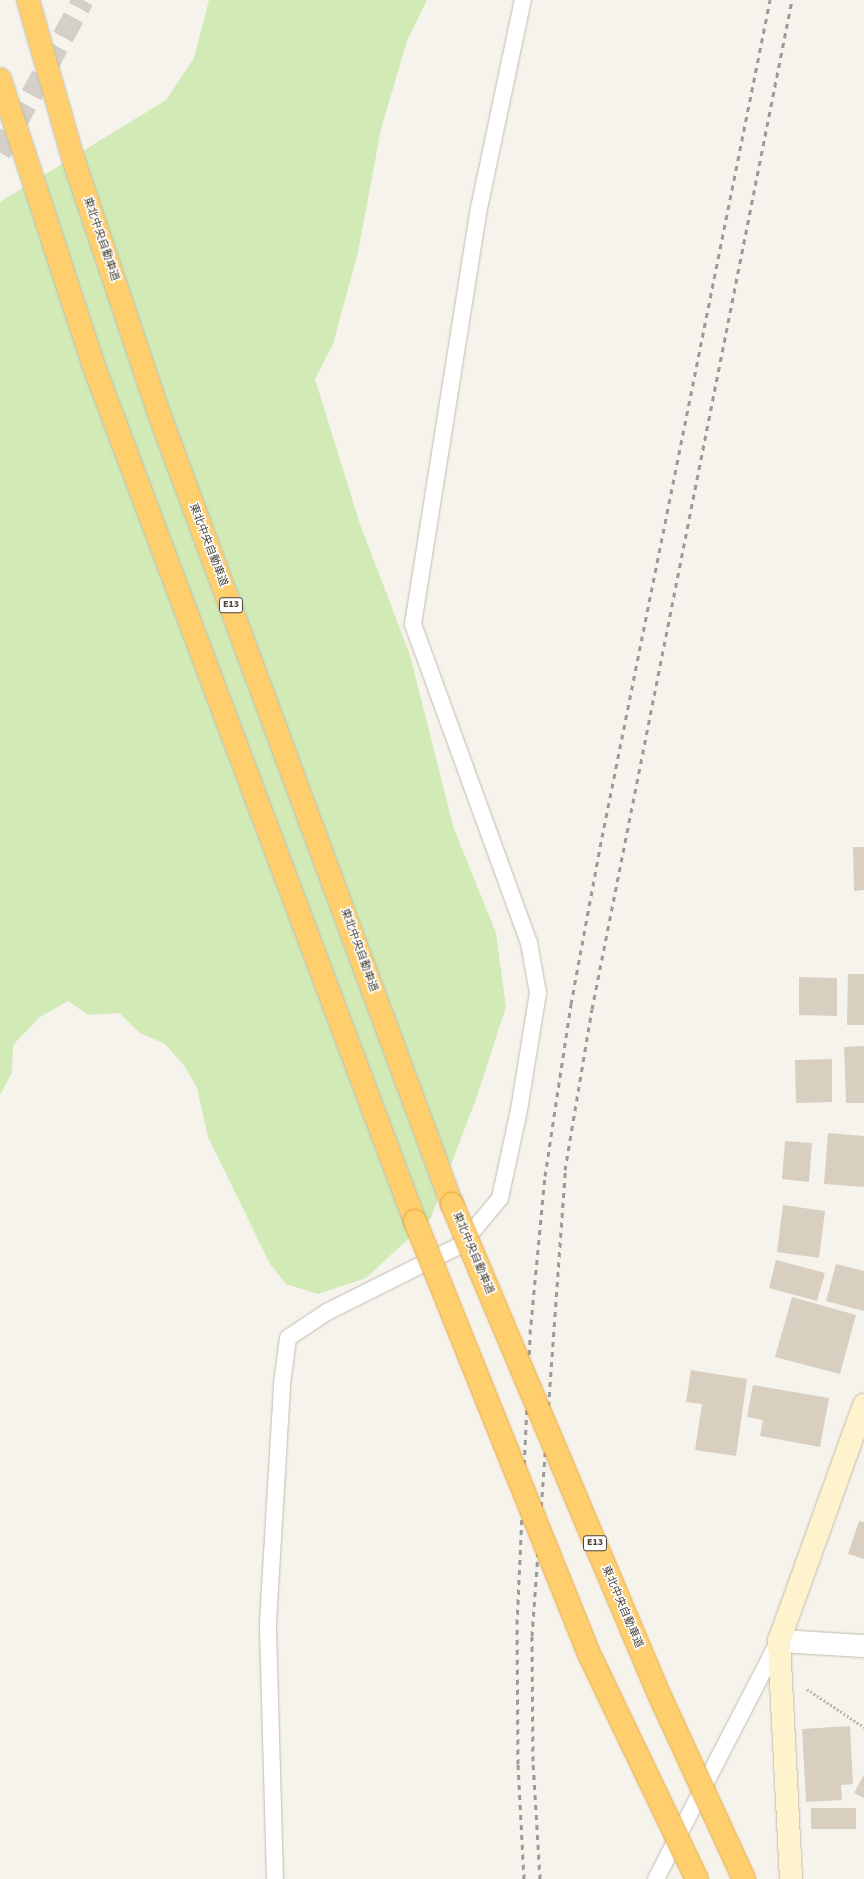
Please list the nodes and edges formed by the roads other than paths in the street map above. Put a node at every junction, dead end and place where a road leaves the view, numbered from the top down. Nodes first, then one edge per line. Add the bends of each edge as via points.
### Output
1 (28, 0) edge
2 (523, 0) edge
3 (0, 79) edge
4 (864, 1405) edge
5 (779, 1641) junction
6 (864, 1646) edge
7 (275, 1879) edge
8 (656, 1879) edge
9 (697, 1879) edge
10 (744, 1879) edge
11 (791, 1879) edge

1 - 10 highway, 東北中央自動車道 / E13, bridge via 74,161 158,411 452,1204 658,1692
2 - 7 lane via 479,208 413,624 528,943 538,993 519,1110 500,1198 461,1245 327,1312 288,1338 282,1384 268,1622
3 - 9 highway, bridge via 96,372 415,1221 591,1658
4 - 5 street
5 - 6 street
5 - 8 lane
5 - 11 street

